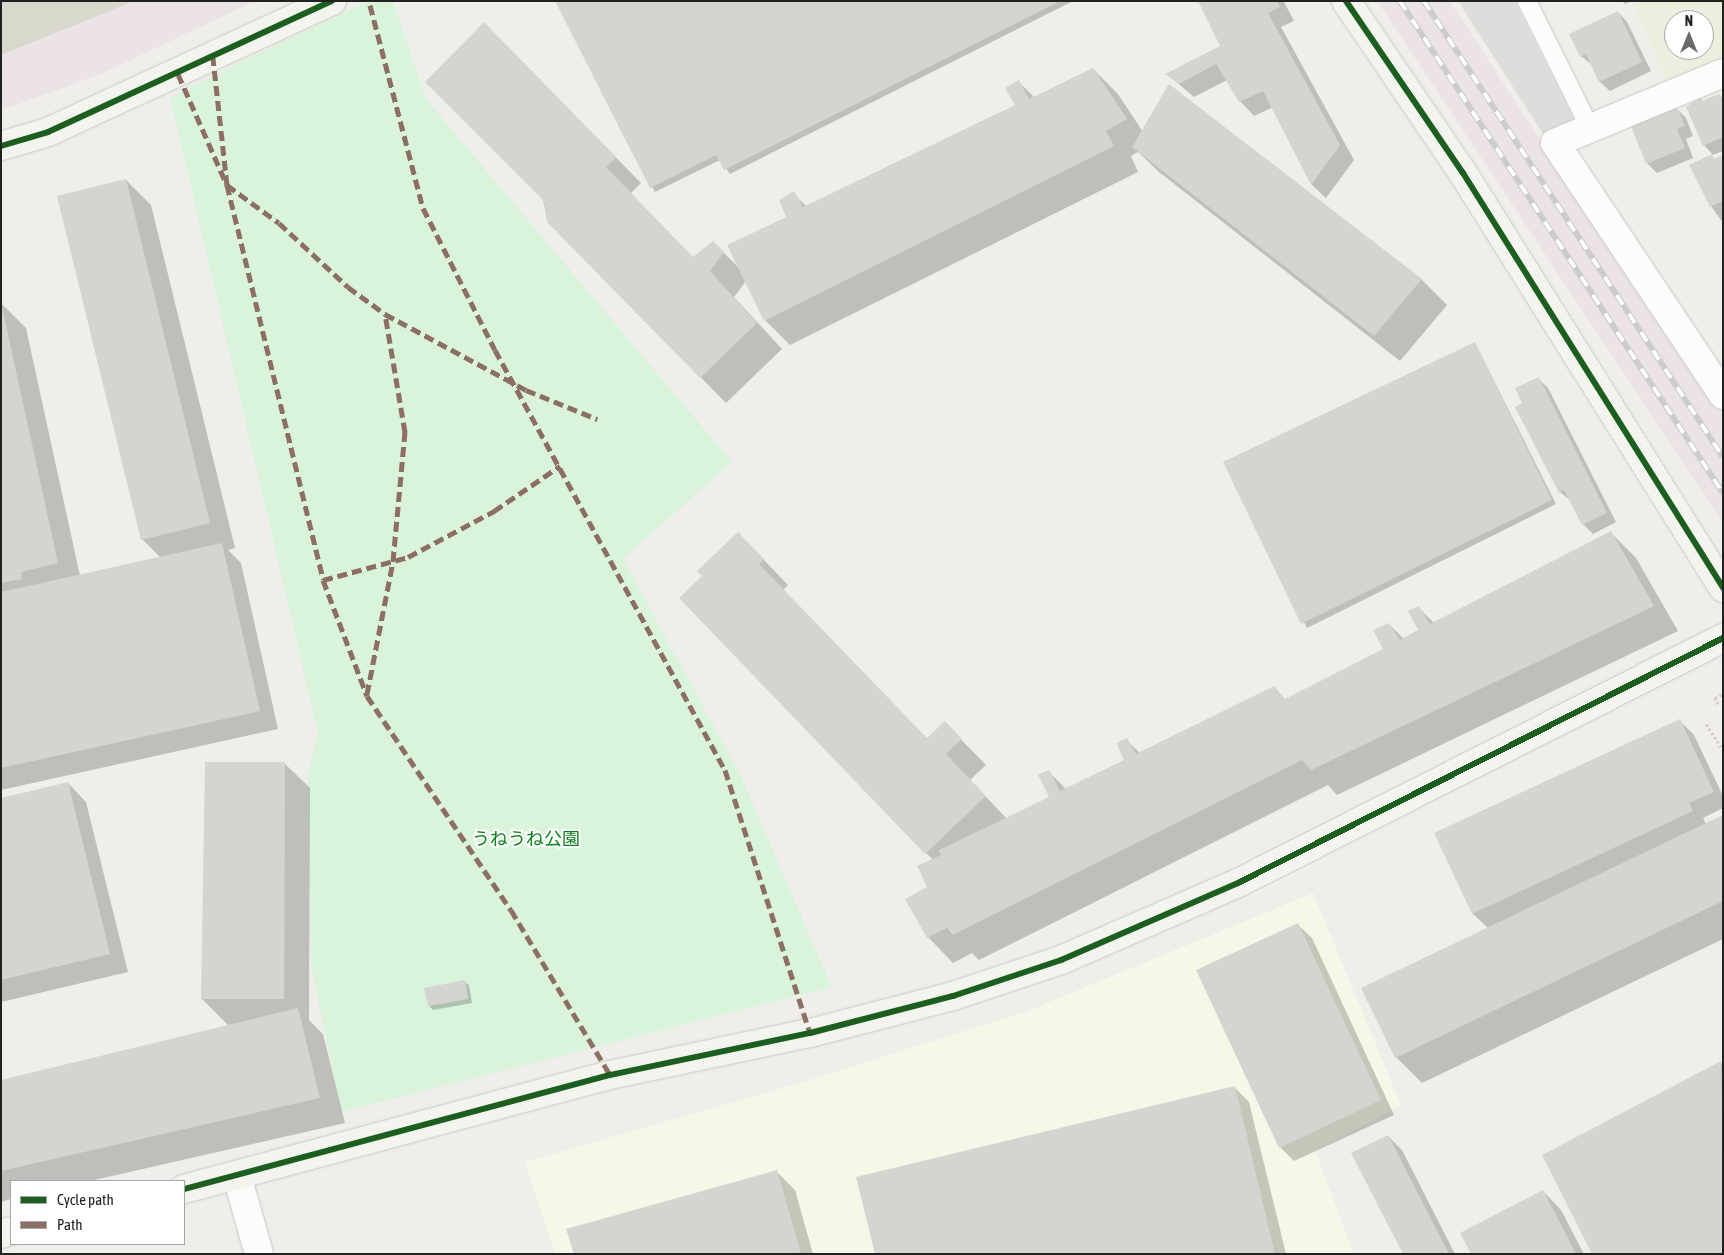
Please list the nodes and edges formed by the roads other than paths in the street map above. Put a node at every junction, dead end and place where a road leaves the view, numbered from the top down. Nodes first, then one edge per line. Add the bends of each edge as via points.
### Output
1 (332, 1) edge
2 (1346, 1) edge
3 (1526, 1) edge
4 (1723, 73) edge
5 (1590, 128) junction
6 (1, 146) edge
7 (1723, 395) edge
8 (1723, 588) edge
9 (1723, 638) edge
10 (237, 1176) junction
11 (185, 1189) edge
12 (259, 1254) edge

1 - 6 street via 48,132
2 - 8 street via 1463,173
3 - 5 lane
4 - 5 street
5 - 7 street via 1555,143
9 - 10 street via 1240,882 1061,960 952,996 810,1033 610,1075
10 - 11 street
10 - 12 street

